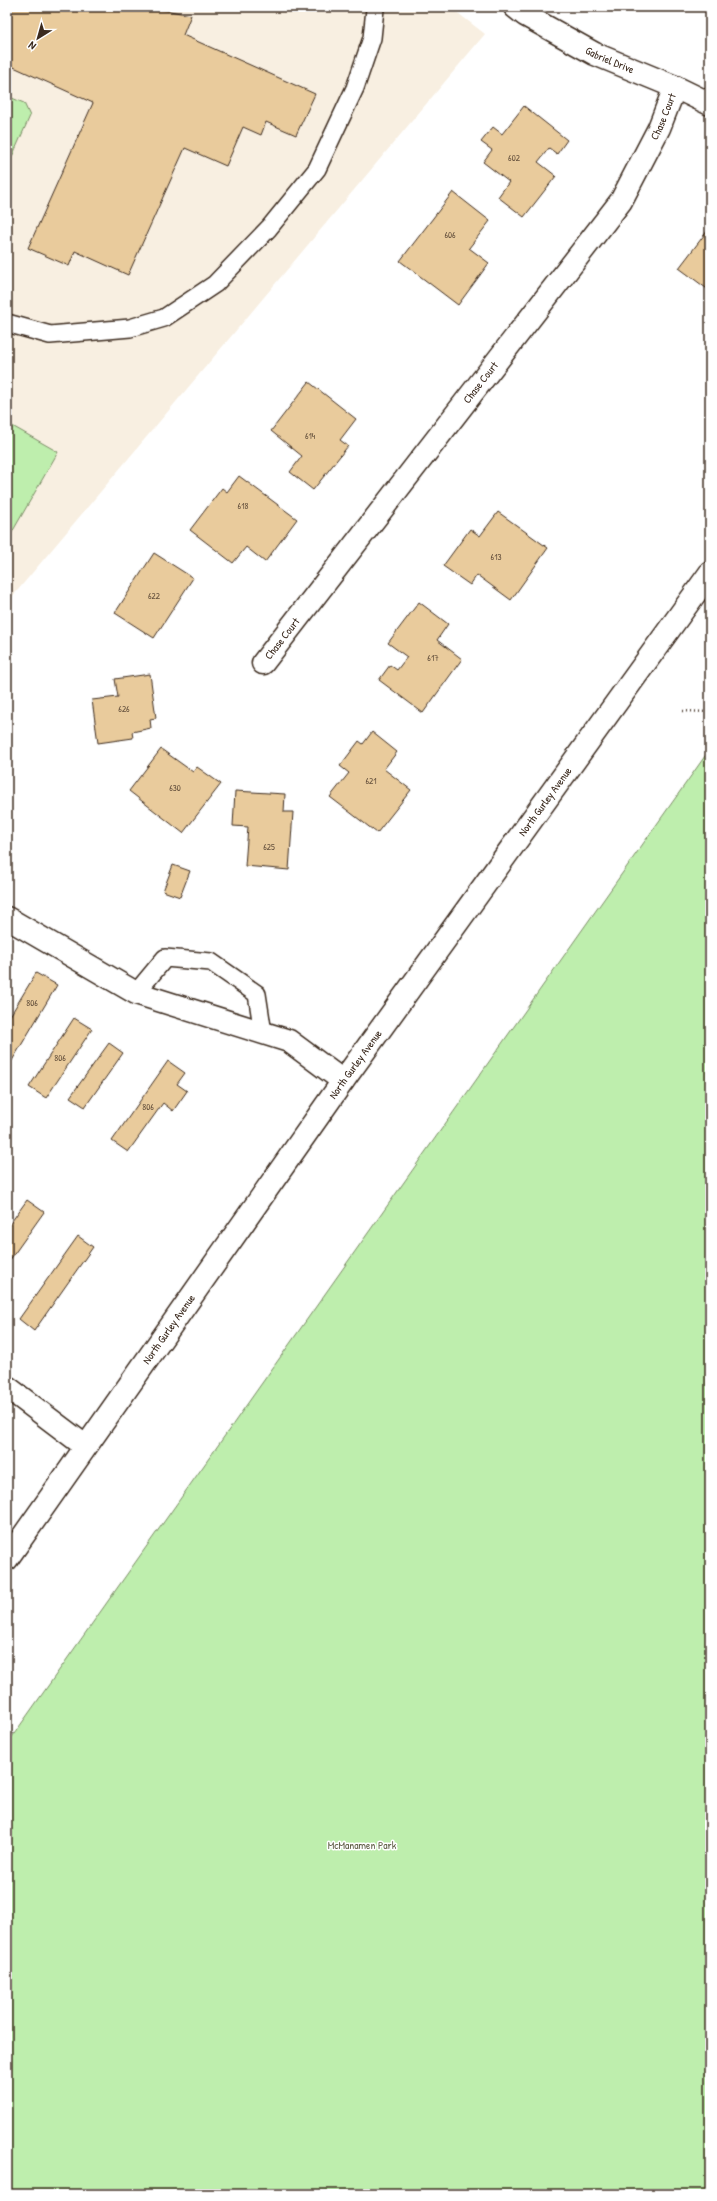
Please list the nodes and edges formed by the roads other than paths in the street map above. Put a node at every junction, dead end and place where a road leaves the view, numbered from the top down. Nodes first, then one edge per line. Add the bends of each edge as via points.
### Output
1 (515, 7) edge
2 (375, 9) dead end
3 (675, 87) junction
4 (710, 104) edge
5 (7, 323) edge
6 (710, 574) edge
7 (263, 663) dead end
8 (7, 918) edge
9 (136, 993) junction
10 (263, 1033) junction
11 (343, 1080) junction
12 (7, 1387) edge
13 (85, 1446) junction
14 (7, 1559) edge

1 - 3 street, Gabriel Drive via 596,54
2 - 5 lane via 372,38 356,88 317,169 269,228 215,284 164,318 130,328 50,335
3 - 4 street, Gabriel Drive
3 - 7 street, Chase Court via 659,128 622,201
6 - 11 street, North Gurley Avenue
8 - 9 street
9 - 10 street
9 - 10 lane via 165,958 211,962 257,994
10 - 11 street via 289,1041
11 - 13 street, North Gurley Avenue
12 - 13 street
13 - 14 street, North Gurley Avenue

